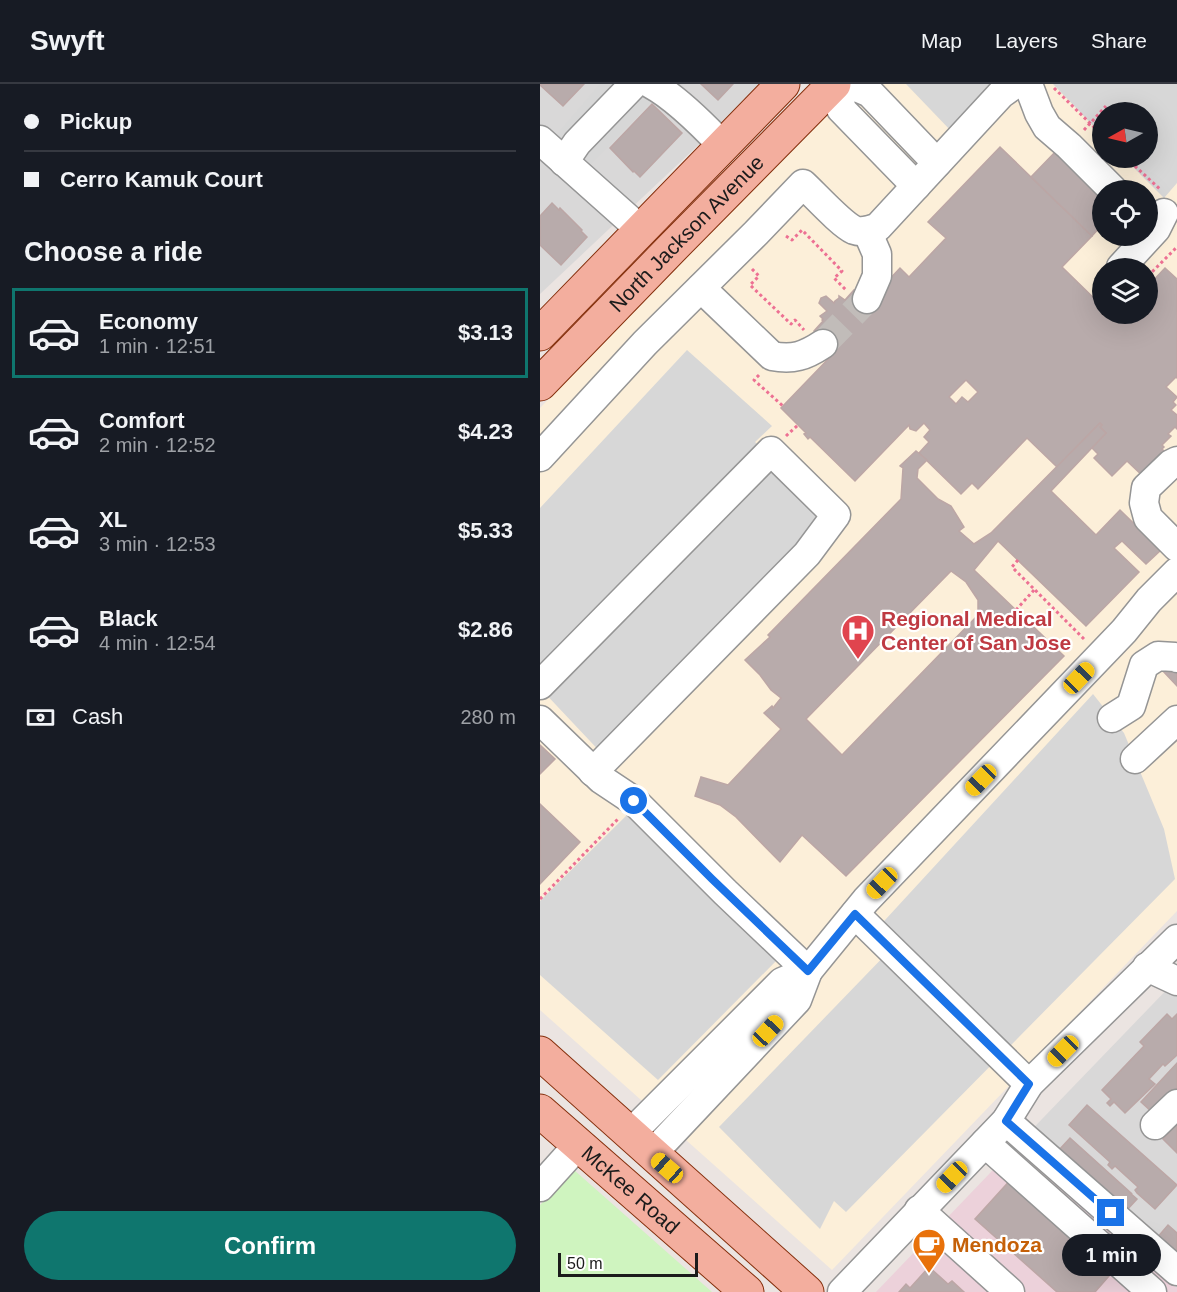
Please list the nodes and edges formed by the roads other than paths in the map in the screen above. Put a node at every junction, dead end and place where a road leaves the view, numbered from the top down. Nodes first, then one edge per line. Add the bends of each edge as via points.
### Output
1 (634, 84) edge
2 (651, 84) edge
3 (783, 84) edge
4 (834, 84) edge
5 (839, 84) edge
6 (849, 84) edge
7 (1015, 84) edge
8 (1039, 85) edge
9 (540, 140) edge
10 (723, 146) junction
11 (564, 162) junction
12 (937, 163) junction
13 (1103, 180) edge
14 (916, 186) junction
15 (1163, 203) edge
16 (641, 230) junction
17 (867, 231) junction
18 (1130, 258) edge
19 (701, 288) junction
20 (867, 299) tunnel mouth
21 (540, 334) edge
22 (822, 344) tunnel mouth
23 (540, 384) edge
24 (540, 457) edge
25 (1177, 461) edge
26 (1177, 547) edge
27 (1177, 572) edge
28 (1177, 658) edge
29 (540, 685) edge
30 (1112, 718) dead end
31 (540, 720) edge
32 (1177, 720) edge
33 (1135, 759) dead end
34 (593, 772) junction
35 (855, 914) junction
36 (1177, 939) edge
37 (1147, 967) junction
38 (808, 971) junction
39 (1177, 981) edge
40 (540, 1053) edge
41 (1029, 1084) junction
42 (1177, 1104) edge
43 (540, 1111) edge
44 (1006, 1121) junction
45 (1155, 1125) dead end
46 (985, 1143) junction
47 (641, 1144) junction
48 (578, 1145) junction
49 (540, 1187) edge
50 (919, 1210) junction
51 (1177, 1271) edge
52 (747, 1292) edge
53 (807, 1292) edge
54 (842, 1292) edge
55 (1010, 1292) edge
56 (1152, 1292) edge

1 - 11 street via 577,143
2 - 10 street
3 - 10 main road, North Jackson Avenue
4 - 23 main road, North Jackson Avenue
5 - 14 street via 841,109
6 - 12 street via 870,93
7 - 12 street
8 - 13 street via 1039,113 1047,127
9 - 11 street
10 - 16 main road, North Jackson Avenue
11 - 16 street
12 - 14 street
14 - 17 street via 878,227
15 - 18 street via 1156,230
16 - 21 main road, North Jackson Avenue
17 - 19 street via 856,231 844,223 803,184
17 - 20 street via 877,254 877,276
19 - 22 street via 772,356 808,354
19 - 24 street
25 - 26 street via 1146,488 1144,503 1148,518
27 - 35 street
28 - 30 street via 1158,656 1144,665 1131,706
29 - 34 street via 771,451 836,515 807,554
31 - 34 street
32 - 33 street
34 - 38 street via 634,801
35 - 38 street
35 - 41 street
36 - 37 street
37 - 39 street
37 - 41 street
38 - 47 street via 797,1000
40 - 47 main road, McKee Road
41 - 44 street
42 - 45 street
43 - 48 main road, McKee Road
44 - 46 street
44 - 51 street
46 - 50 street
46 - 56 street
47 - 53 main road, McKee Road
48 - 49 street
48 - 52 main road, McKee Road
50 - 54 street
50 - 55 street

